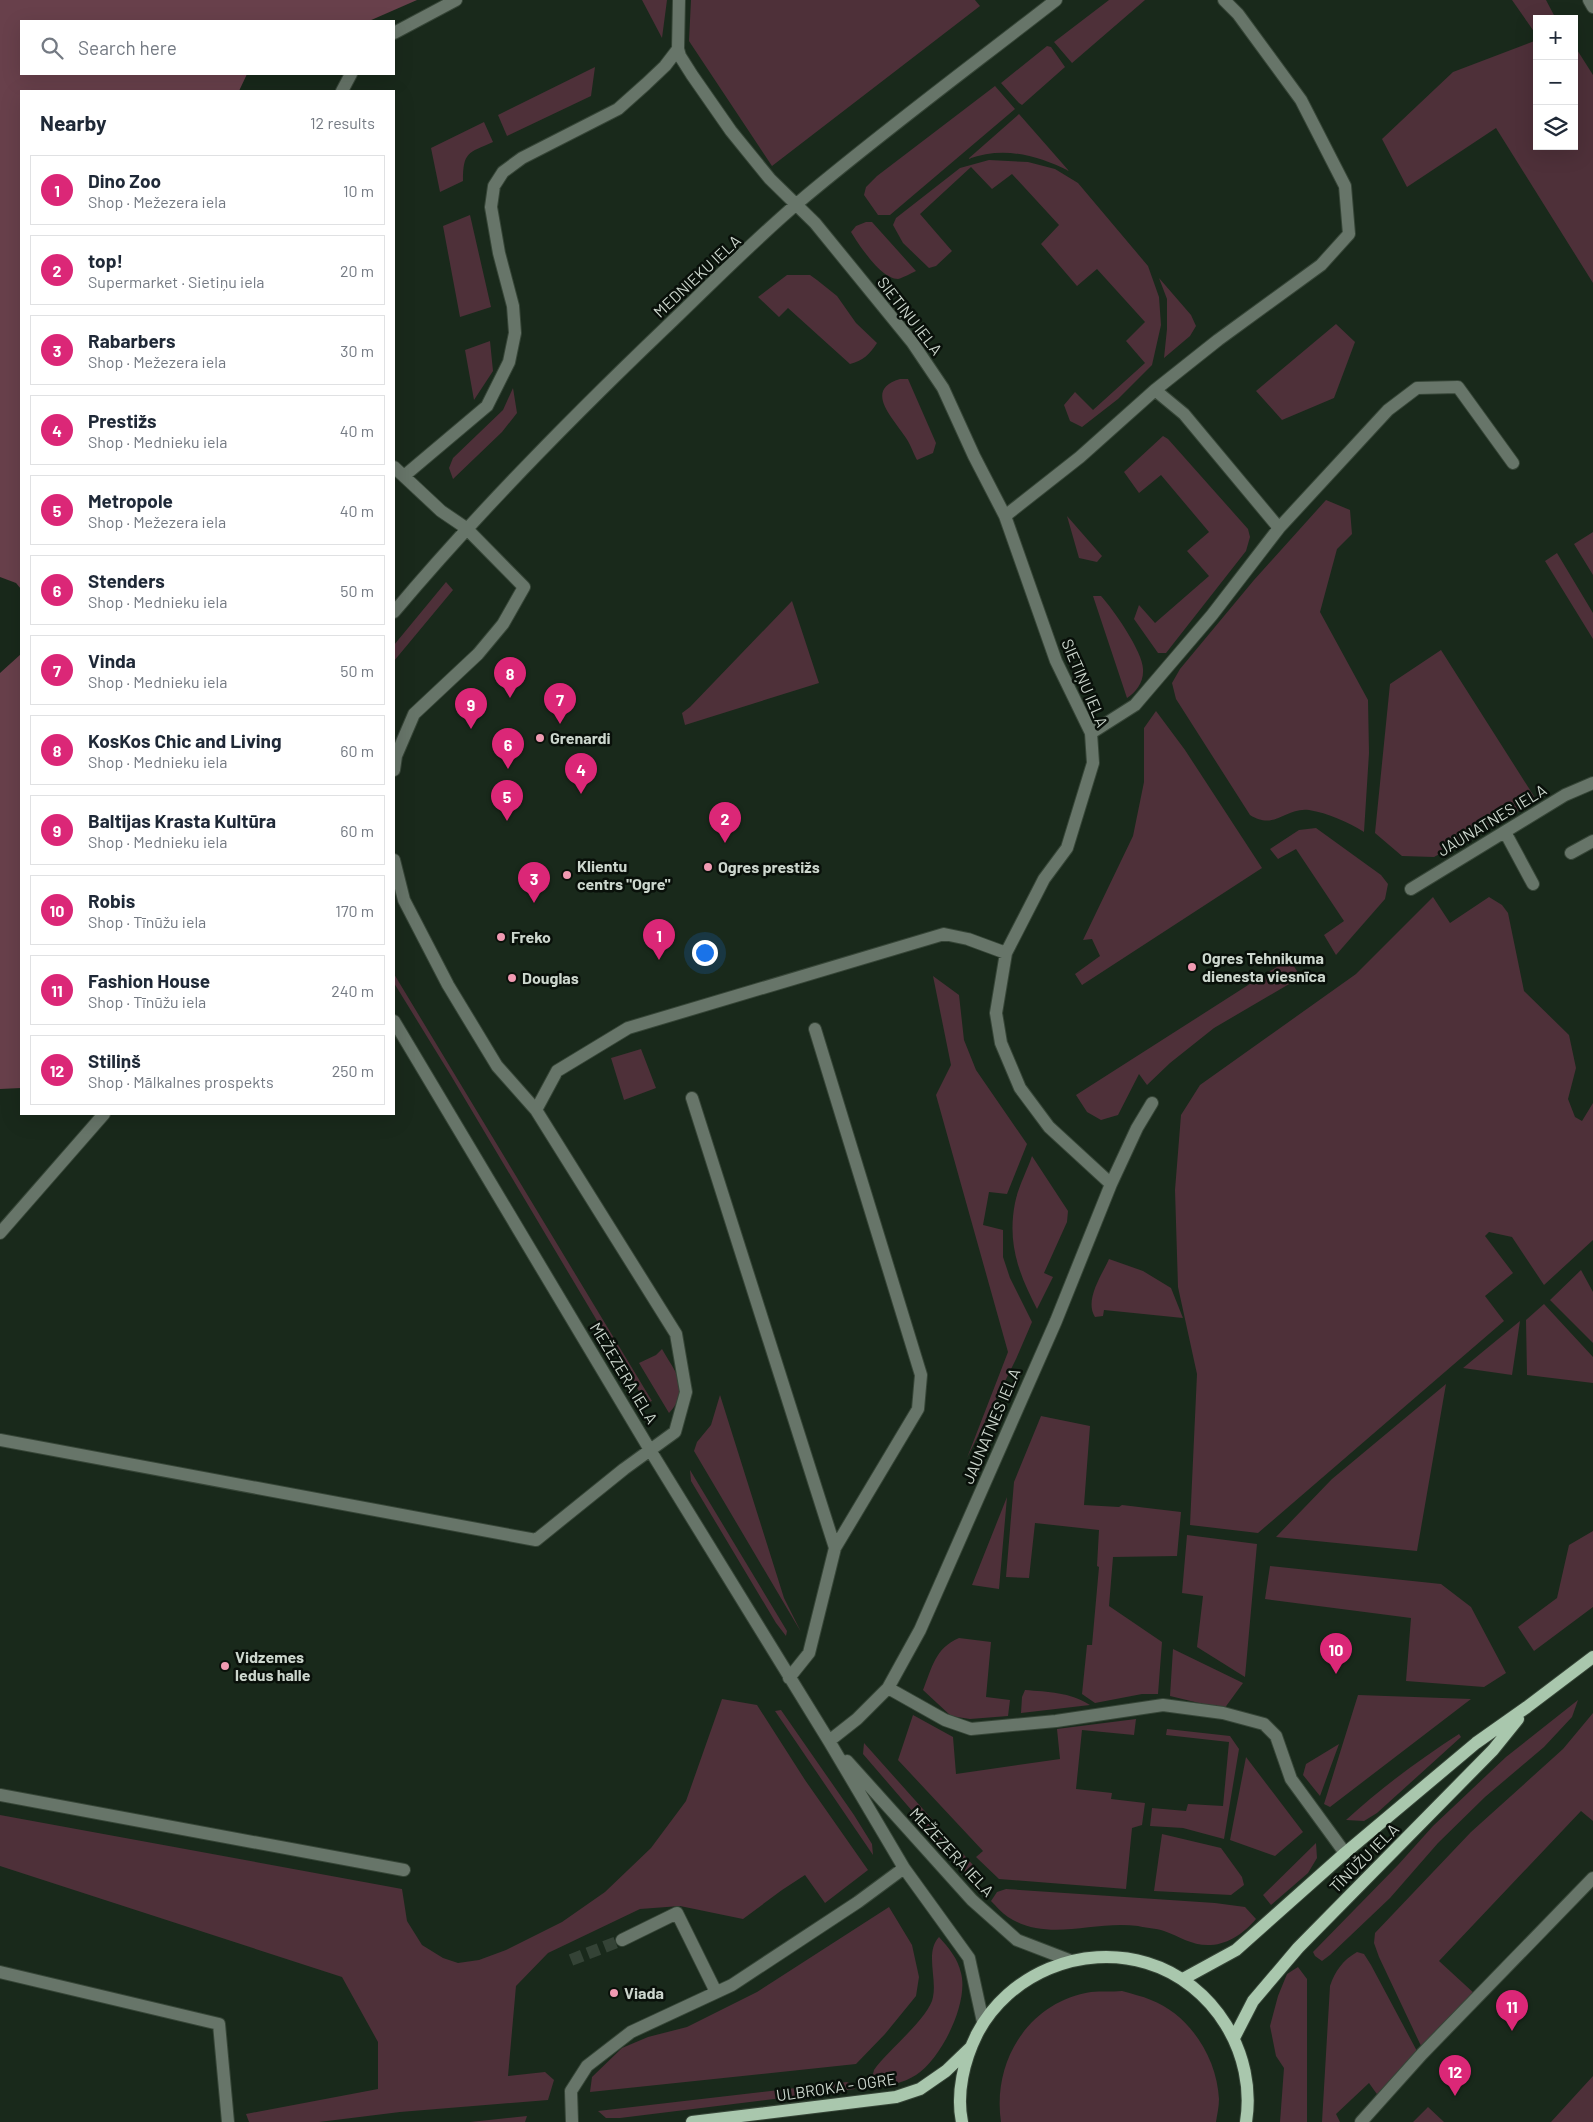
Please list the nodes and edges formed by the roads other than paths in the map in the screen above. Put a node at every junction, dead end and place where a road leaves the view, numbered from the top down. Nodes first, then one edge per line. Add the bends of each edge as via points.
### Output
1 (456, 0) edge
2 (679, 0) edge
3 (1056, 0) edge
4 (1224, 0) edge
5 (1589, 0) edge
6 (1593, 7) edge
7 (395, 32) edge
8 (678, 49) junction
9 (350, 75) edge
10 (343, 90) edge
11 (797, 204) junction
12 (1155, 390) junction
13 (1512, 463) dead end
14 (395, 468) edge
15 (404, 476) junction
16 (1005, 516) junction
17 (466, 528) junction
18 (1279, 528) junction
19 (395, 611) edge
20 (1091, 733) junction
21 (395, 763) edge
22 (1593, 783) edge
23 (1505, 832) junction
24 (1593, 841) edge
25 (1571, 853) dead end
26 (395, 864) edge
27 (1533, 884) dead end
28 (1411, 889) dead end
29 (1006, 954) junction
30 (395, 1023) edge
31 (815, 1029) dead end
32 (692, 1098) dead end
33 (1152, 1103) dead end
34 (536, 1110) junction
35 (103, 1115) edge
36 (1111, 1184) junction
37 (0, 1233) edge
38 (0, 1440) edge
39 (650, 1450) junction
40 (835, 1548) junction
41 (1593, 1657) edge
42 (789, 1678) junction
43 (888, 1688) junction
44 (1527, 1707) junction
45 (829, 1741) junction
46 (0, 1796) edge
47 (1345, 1853) junction
48 (904, 1868) junction
49 (404, 1870) dead end
50 (1593, 1878) edge
51 (622, 1940) tunnel mouth
52 (1069, 1960) junction
53 (0, 1972) edge
54 (1183, 1979) junction
55 (716, 1992) junction
56 (983, 2022) junction
57 (1234, 2038) junction
58 (970, 2048) junction
59 (228, 2122) edge
60 (572, 2122) edge
61 (692, 2122) edge
62 (962, 2122) edge
63 (1246, 2122) edge
64 (1361, 2122) edge

1 - 7 street
2 - 8 street
3 - 11 street, MEDNIEKU IELA
4 - 12 street via 1238,14 1301,100 1344,186 1349,234 1321,266
5 - 6 street
8 - 11 street, SIETIŅU IELA via 688,69 731,130 770,179
8 - 15 street via 665,66 618,109 522,158 503,172 494,186 491,207 513,306 515,333 509,362 487,406
9 - 10 street
11 - 16 street, SIETIŅU IELA via 912,342 943,388
11 - 17 street, MEDNIEKU IELA via 556,433
12 - 16 street via 1080,457
12 - 18 street via 1184,414
13 - 18 street via 1458,387 1417,388 1388,410
14 - 15 street
15 - 17 street
16 - 20 street, SIETIŅU IELA via 1056,661
17 - 19 street, MEDNIEKU IELA
17 - 21 street via 524,587 503,624 478,654 414,714
18 - 20 street via 1212,615 1135,705
20 - 29 street, SIETIŅU IELA via 1093,763 1067,848 1044,879
22 - 23 street, JAUNATNES IELA via 1565,795
23 - 27 street
23 - 28 street, JAUNATNES IELA
24 - 25 street
26 - 34 street via 404,900 448,985 497,1066
29 - 34 street via 968,938 944,934 628,1028 557,1071
29 - 36 street, SIETIŅU IELA via 996,1013 1002,1043 1020,1088 1049,1127
30 - 39 street, MEŽEZERA IELA
31 - 40 street via 921,1375 918,1409
32 - 40 street
33 - 36 street, JAUNATNES IELA
34 - 39 street via 676,1334 686,1392 675,1432
35 - 37 street
36 - 43 street, JAUNATNES IELA via 1056,1321 920,1630
38 - 39 street via 536,1540
39 - 42 street, MEŽEZERA IELA
40 - 42 street via 809,1653
41 - 44 main road, TĪNŪŽU IELA
42 - 45 street, MEŽEZERA IELA
43 - 45 street, JAUNATNES IELA
43 - 47 street via 945,1720 971,1729 1056,1721 1163,1705 1223,1713 1264,1724 1276,1736 1291,1779
44 - 47 main road, TĪNŪŽU IELA via 1476,1742
44 - 57 main road, TĪNŪŽU IELA via 1493,1750 1298,1948 1253,2001
45 - 48 street, MEŽEZERA IELA
45 - 52 street, MEŽEZERA IELA via 972,1900 1017,1940
46 - 49 street
47 - 54 main road, TĪNŪŽU IELA via 1236,1950
48 - 55 street via 785,1951
48 - 56 street, MEŽEZERA IELA via 969,1958
50 - 64 street via 1422,2054
51 - 55 street via 677,1913
52 - 54 main road via 1109,1956 1147,1963
52 - 56 main road via 1036,1973 1006,1994
53 - 59 street via 219,2024
54 - 57 main road via 1213,2005
55 - 60 street via 631,2032 587,2066 571,2091
56 - 58 main road
57 - 63 main road via 1247,2078
58 - 61 main road, ULBROKA - OGRE via 946,2071 920,2089 896,2097
58 - 62 main road via 961,2083

